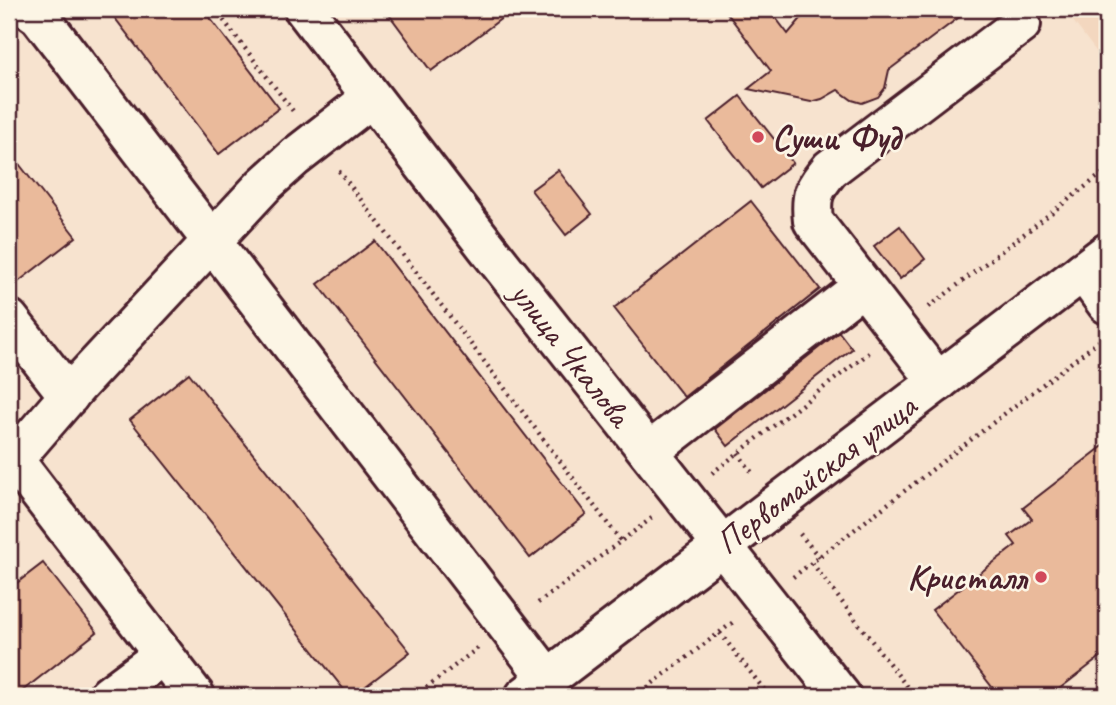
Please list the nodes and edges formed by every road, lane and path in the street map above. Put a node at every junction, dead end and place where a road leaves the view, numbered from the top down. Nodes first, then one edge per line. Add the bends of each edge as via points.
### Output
1 (29, 9) edge
2 (215, 9) edge
3 (304, 9) edge
4 (1021, 24) dead end
5 (372, 98) junction
6 (316, 141) junction
7 (213, 241) junction
8 (1095, 262) edge
9 (863, 286) junction
10 (1107, 304) edge
11 (9, 319) edge
12 (1107, 335) edge
13 (938, 382) junction
14 (69, 396) junction
15 (649, 453) junction
16 (738, 453) dead end
17 (11, 462) edge
18 (682, 495) junction
19 (621, 541) junction
20 (722, 546) junction
21 (812, 563) junction
22 (764, 599) junction
23 (508, 626) junction
24 (720, 632) junction
25 (163, 655) junction
26 (550, 686) edge
27 (108, 696) edge
28 (195, 696) edge
29 (415, 696) edge
30 (636, 696) edge
31 (769, 696) edge
32 (841, 696) edge
33 (914, 696) edge

1 - 7 street
2 - 6 path
3 - 5 street, улица Чкалова
4 - 9 street via 830,169 817,184 811,201 813,221
5 - 6 street
5 - 15 street, улица Чкалова
6 - 7 street via 264,185
6 - 19 path
7 - 14 street
7 - 23 street
8 - 10 street
8 - 13 street, Первомайская улица
9 - 13 street
9 - 15 street
11 - 14 street
12 - 21 path
13 - 20 street, Первомайская улица
14 - 17 street
15 - 18 street, улица Чкалова
16 - 18 path
17 - 25 street
18 - 19 path
18 - 20 street, улица Чкалова
19 - 23 path
20 - 22 street, улица Чкалова
20 - 26 street, Первомайская улица
21 - 22 path
21 - 33 path
22 - 24 path
22 - 32 street, улица Чкалова
23 - 26 street
23 - 29 path
24 - 30 path
24 - 31 path
25 - 27 street
25 - 28 street

